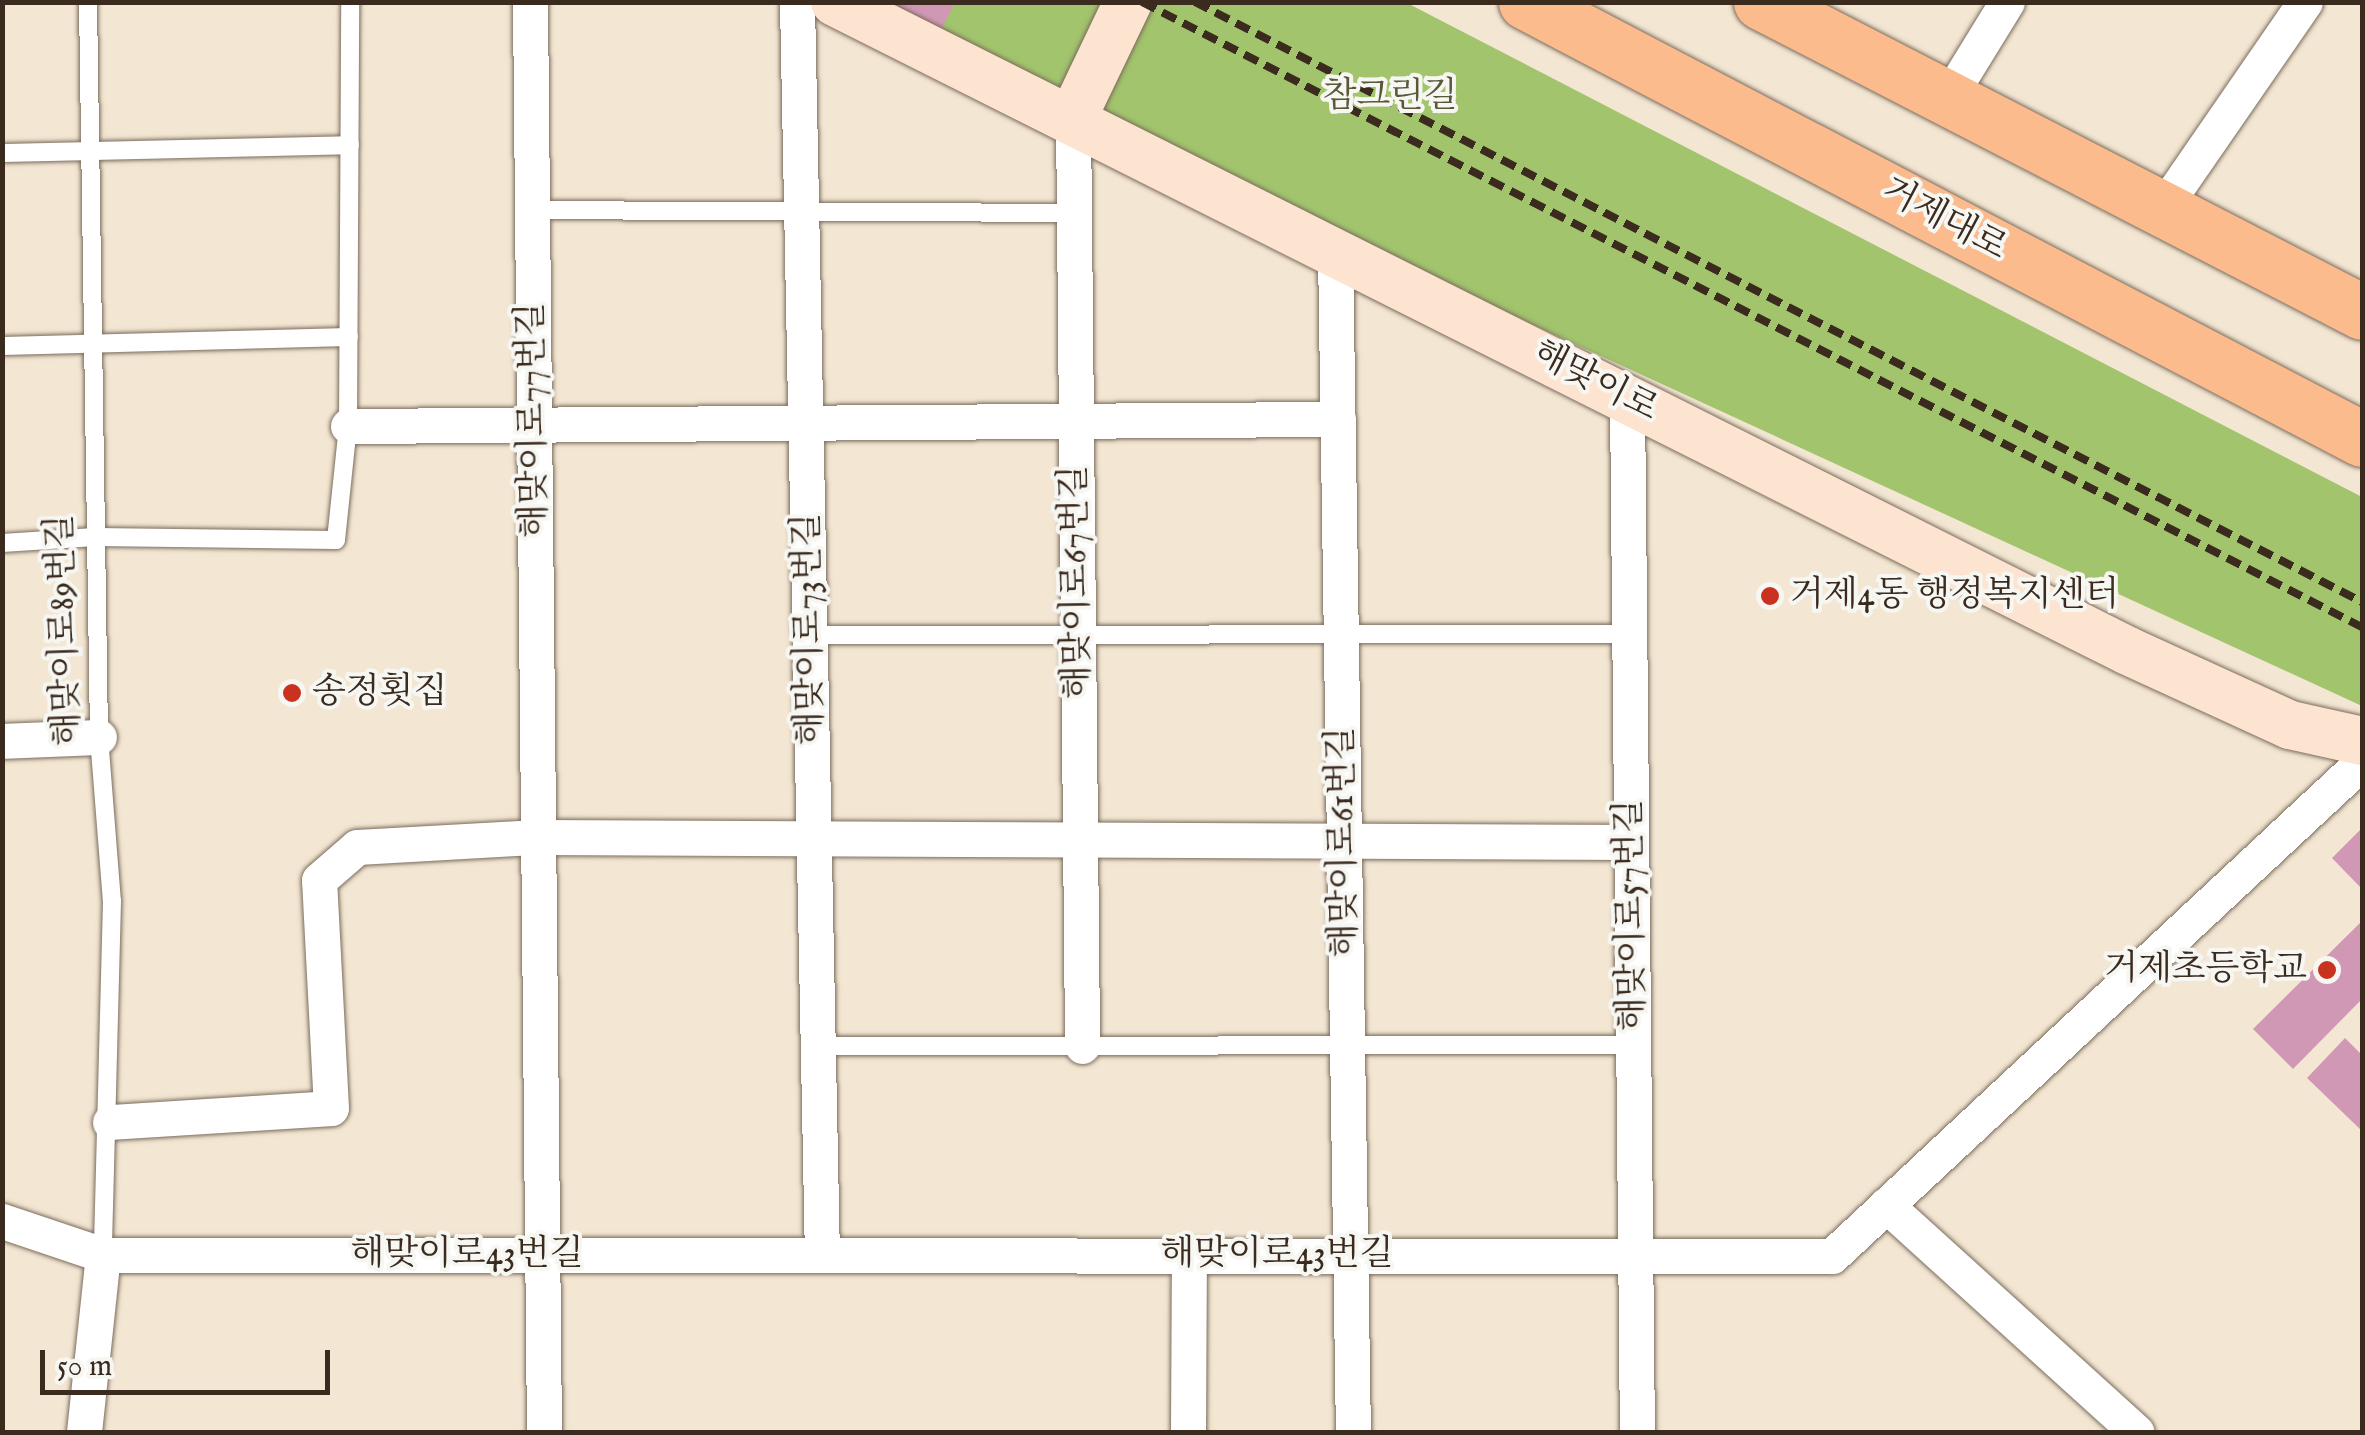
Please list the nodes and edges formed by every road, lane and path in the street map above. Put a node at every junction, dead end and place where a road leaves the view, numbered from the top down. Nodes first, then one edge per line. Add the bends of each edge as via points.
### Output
1 (88, 2) edge
2 (350, 2) edge
3 (530, 2) edge
4 (797, 2) edge
5 (835, 2) edge
6 (1128, 2) edge
7 (1526, 2) edge
8 (1761, 2) edge
9 (2007, 2) edge
10 (2305, 2) edge
11 (1946, 101) junction
12 (1073, 118) junction
13 (350, 145) junction
14 (90, 147) junction
15 (2, 153) edge
16 (532, 210) junction
17 (801, 211) junction
18 (2160, 212) junction
19 (1074, 213) junction
20 (1335, 251) junction
21 (2362, 312) edge
22 (349, 337) junction
23 (92, 343) junction
24 (2, 346) edge
25 (1627, 398) junction
26 (1338, 419) junction
27 (1076, 421) junction
28 (806, 423) junction
29 (534, 425) junction
30 (348, 426) junction
31 (2362, 438) edge
32 (94, 537) junction
33 (2, 544) edge
34 (1629, 634) junction
35 (810, 635) junction
36 (1078, 635) junction
37 (1341, 635) junction
38 (99, 738) junction
39 (2, 741) edge
40 (2362, 742) edge
41 (2362, 762) edge
42 (538, 838) junction
43 (814, 839) junction
44 (1080, 840) junction
45 (1344, 840) junction
46 (1631, 842) junction
47 (1634, 1045) junction
48 (818, 1046) junction
49 (1082, 1046) junction
50 (1348, 1046) junction
51 (110, 1122) junction
52 (1886, 1205) junction
53 (2, 1221) edge
54 (104, 1255) junction
55 (542, 1255) junction
56 (822, 1255) junction
57 (1189, 1255) junction
58 (1635, 1255) junction
59 (1350, 1256) junction
60 (84, 1432) edge
61 (544, 1432) edge
62 (1188, 1432) edge
63 (1353, 1432) edge
64 (1637, 1432) edge
65 (2136, 1432) edge

1 - 14 lane, 해맞이로89번길
2 - 13 lane
3 - 16 street, 해맞이로77번길
4 - 17 street, 해맞이로73번길
5 - 12 street, 해맞이로
6 - 12 street
7 - 31 main road, 거제대로
8 - 11 main road
9 - 11 street
10 - 18 street
11 - 18 main road
12 - 19 street, 해맞이로67번길
12 - 20 street, 해맞이로
13 - 14 lane
13 - 22 lane
14 - 15 lane
14 - 23 lane, 해맞이로89번길
16 - 17 lane
16 - 29 street, 해맞이로77번길
17 - 19 lane
17 - 28 street, 해맞이로73번길
18 - 21 main road
19 - 27 street, 해맞이로67번길
20 - 25 street, 해맞이로
20 - 26 street, 해맞이로61번길
22 - 23 lane
22 - 30 lane
23 - 24 lane
23 - 32 lane, 해맞이로89번길
25 - 34 street, 해맞이로57번길
25 - 40 street, 해맞이로 via 2126,650 2290,725
26 - 27 street
26 - 37 street, 해맞이로61번길
27 - 28 street
27 - 36 street, 해맞이로67번길
28 - 29 street
28 - 35 street, 해맞이로73번길
29 - 30 street
29 - 42 street, 해맞이로77번길
30 - 32 lane via 336,540
32 - 33 lane
32 - 38 lane, 해맞이로89번길
34 - 37 lane
34 - 46 street, 해맞이로57번길
35 - 36 lane
35 - 43 street, 해맞이로73번길
36 - 37 lane
36 - 44 street, 해맞이로67번길
37 - 45 street, 해맞이로61번길
38 - 39 street
38 - 51 lane, 해맞이로89번길 via 112,901
41 - 52 street, 해맞이로43번길
42 - 43 street
42 - 51 street via 357,848 319,880 331,1108
42 - 55 street, 해맞이로77번길
43 - 44 street
43 - 48 street, 해맞이로73번길
44 - 45 street
44 - 49 street, 해맞이로67번길
45 - 46 street
45 - 50 street, 해맞이로61번길
46 - 47 street, 해맞이로57번길
47 - 50 lane
47 - 58 street, 해맞이로57번길
48 - 49 lane
48 - 56 street, 해맞이로73번길
49 - 50 lane
50 - 59 street, 해맞이로61번길
51 - 54 lane, 해맞이로89번길
52 - 58 street, 해맞이로43번길 via 1832,1256
52 - 65 street
53 - 54 street, 해맞이로43번길
54 - 55 street, 해맞이로43번길
54 - 60 street
55 - 56 street, 해맞이로43번길
55 - 61 street, 해맞이로77번길
56 - 57 street, 해맞이로43번길
57 - 59 street, 해맞이로43번길
57 - 62 street
58 - 59 street, 해맞이로43번길
58 - 64 street, 해맞이로57번길
59 - 63 street, 해맞이로61번길

